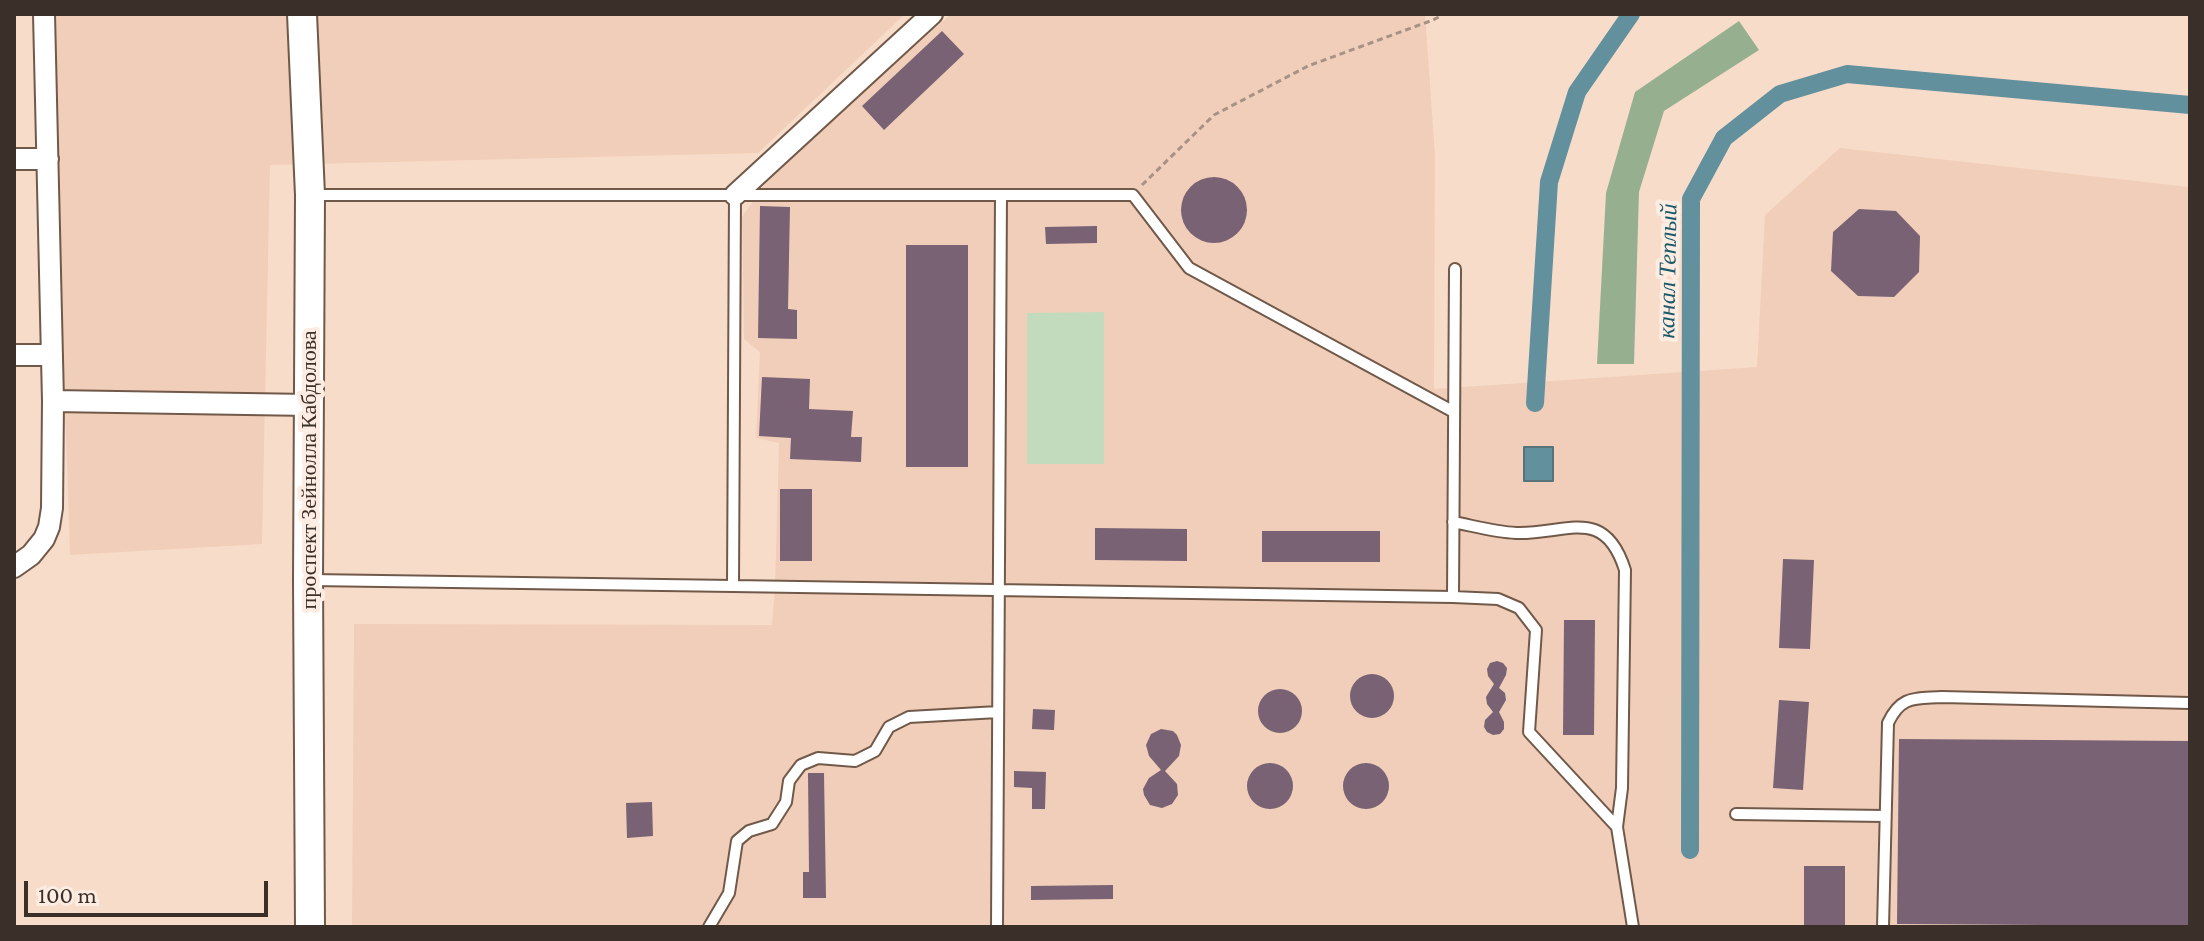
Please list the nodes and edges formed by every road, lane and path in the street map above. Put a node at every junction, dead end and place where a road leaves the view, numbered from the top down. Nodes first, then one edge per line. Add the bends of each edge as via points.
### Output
1 (44, 14) edge
2 (302, 14) edge
3 (932, 14) edge
4 (1444, 14) edge
5 (14, 159) edge
6 (48, 159) junction
7 (310, 195) junction
8 (735, 195) junction
9 (1001, 195) junction
10 (1133, 195) junction
11 (1455, 269) dead end
12 (14, 355) edge
13 (52, 355) junction
14 (53, 401) junction
15 (310, 405) junction
16 (1454, 412) junction
17 (1453, 522) junction
18 (20, 557) edge
19 (308, 580) junction
20 (733, 586) junction
21 (999, 591) junction
22 (1453, 597) junction
23 (2190, 703) edge
24 (998, 712) junction
25 (1736, 814) dead end
26 (1885, 816) junction
27 (1617, 827) junction
28 (310, 927) edge
29 (709, 927) edge
30 (997, 927) edge
31 (1633, 927) edge
32 (1883, 927) edge

1 - 6 street
2 - 7 main road, проспект Зейнолла Кабдолова
3 - 8 street
4 - 10 path via 1308,66 1214,115
5 - 6 street
6 - 13 street
7 - 8 lane
7 - 15 main road, проспект Зейнолла Кабдолова
8 - 9 lane
8 - 20 lane
9 - 10 lane
9 - 21 lane
10 - 16 lane via 1189,268
11 - 16 lane
12 - 13 street
13 - 14 street
14 - 15 street
14 - 18 street via 49,527 44,539
15 - 19 main road, проспект Зейнолла Кабдолова
16 - 17 lane
17 - 22 lane
17 - 27 lane via 1516,533 1580,526 1601,533 1618,549 1625,570
19 - 20 lane
19 - 28 main road, проспект Зейнолла Кабдолова
20 - 21 lane
21 - 22 lane
21 - 24 lane
22 - 27 lane via 1509,603 1536,630 1529,732
23 - 26 lane via 1907,699 1888,723
24 - 29 lane via 909,717 889,727 875,751 855,761 818,758 801,765 772,824 737,841 729,893
24 - 30 lane
25 - 26 lane
26 - 32 lane
27 - 31 lane

